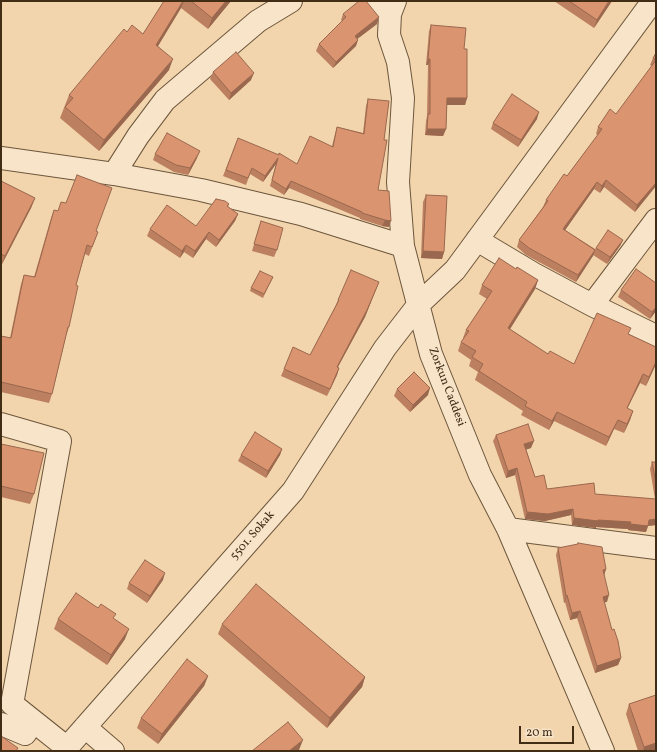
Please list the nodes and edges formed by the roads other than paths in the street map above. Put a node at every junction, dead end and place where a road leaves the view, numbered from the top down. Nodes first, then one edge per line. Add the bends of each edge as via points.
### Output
1 (291, 1) edge
2 (653, 1) edge
3 (387, 5) edge
4 (1, 158) edge
5 (114, 174) junction
6 (656, 220) edge
7 (477, 240) junction
8 (403, 246) junction
9 (419, 304) junction
10 (592, 305) junction
11 (656, 336) edge
12 (1, 424) edge
13 (508, 529) junction
14 (656, 548) edge
15 (33, 721) junction
16 (1, 724) edge
17 (85, 727) junction
18 (65, 749) edge
19 (113, 751) edge
20 (603, 751) edge

1 - 5 street via 258,21 165,100
2 - 7 street, 5501. Sokak
3 - 8 street, Zorkun Caddesi via 389,35 398,62 403,98 398,182
4 - 5 street
5 - 8 street via 201,190 301,214
6 - 10 street
7 - 9 street, 5501. Sokak via 455,270
7 - 10 street
8 - 9 street, Zorkun Caddesi
9 - 13 street, Zorkun Caddesi via 431,354 448,398 480,475
9 - 17 street, 5501. Sokak via 385,348 294,491
10 - 11 street
12 - 15 street via 60,441 12,704
13 - 14 street
13 - 20 street, Zorkun Caddesi
15 - 16 street via 25,734
15 - 18 street
17 - 18 street, 5501. Sokak
17 - 19 street

